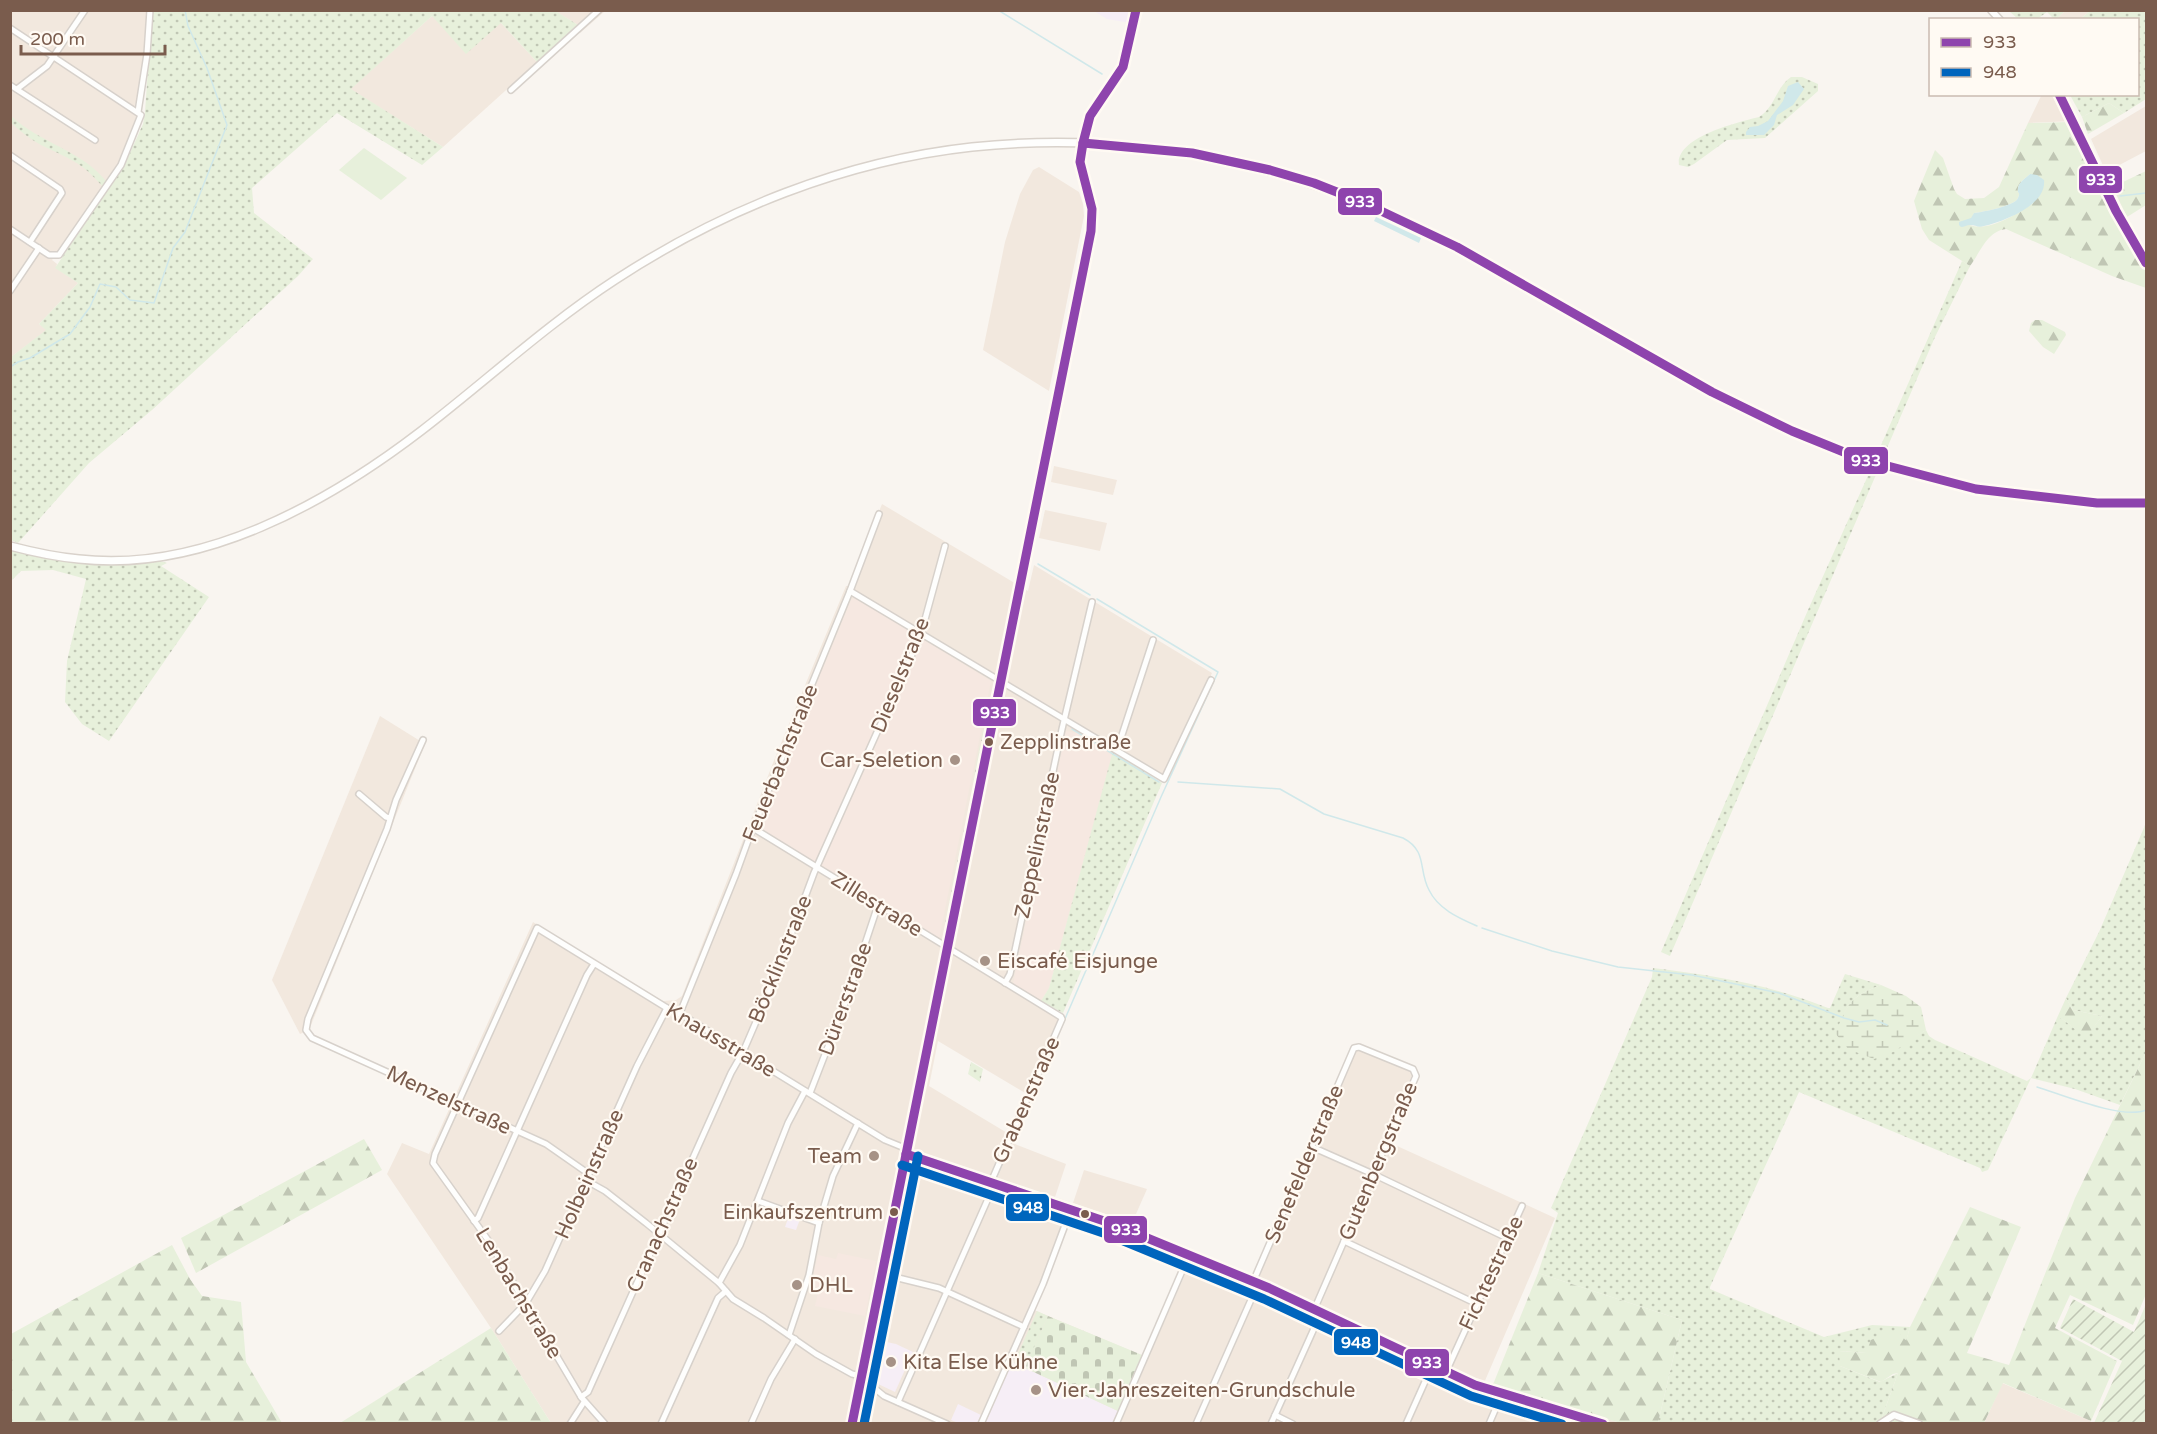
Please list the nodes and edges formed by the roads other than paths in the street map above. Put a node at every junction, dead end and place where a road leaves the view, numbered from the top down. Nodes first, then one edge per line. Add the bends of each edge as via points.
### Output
1 (85, 10) edge
2 (150, 10) edge
3 (599, 10) edge
4 (1136, 10) edge
5 (10, 28) edge
6 (54, 57) junction
7 (10, 85) edge
8 (17, 89) junction
9 (511, 90) dead end
10 (2060, 96) edge
11 (139, 113) junction
12 (95, 140) dead end
13 (1083, 143) junction
14 (10, 155) edge
15 (10, 229) edge
16 (30, 242) junction
17 (39, 248) junction
18 (2146, 263) edge
19 (10, 291) edge
20 (2146, 503) edge
21 (879, 514) dead end
22 (11, 546) edge
23 (945, 546) dead end
24 (850, 591) junction
25 (1092, 602) dead end
26 (921, 634) junction
27 (1153, 640) dead end
28 (1211, 680) dead end
29 (1001, 681) junction
30 (1065, 719) junction
31 (423, 740) dead end
32 (1116, 749) junction
33 (359, 794) dead end
34 (390, 818) junction
35 (753, 828) junction
36 (817, 867) junction
37 (878, 905) junction
38 (947, 948) junction
39 (594, 964) junction
40 (1005, 983) junction
41 (667, 1008) junction
42 (680, 1013) junction
43 (1062, 1019) joint
44 (1356, 1046) joint
45 (742, 1052) junction
46 (807, 1092) junction
47 (457, 1104) junction
48 (858, 1122) junction
49 (517, 1131) junction
50 (1312, 1147) junction
51 (906, 1152) junction
52 (590, 1174) junction
53 (1373, 1174) junction
54 (586, 1181) junction
55 (993, 1183) junction
56 (758, 1201) junction
57 (1522, 1206) dead end
58 (1071, 1209) junction
59 (474, 1221) junction
60 (819, 1223) junction
61 (658, 1234) junction
62 (1507, 1238) junction
63 (1344, 1241) junction
64 (1189, 1255) junction
65 (882, 1275) junction
66 (719, 1283) junction
67 (1255, 1283) junction
68 (726, 1291) junction
69 (946, 1292) junction
70 (526, 1303) junction
71 (1477, 1304) junction
72 (1318, 1311) junction
73 (1024, 1327) junction
74 (499, 1331) dead end
75 (792, 1337) junction
76 (1432, 1366) junction
77 (1446, 1372) junction
78 (861, 1378) junction
79 (1502, 1394) junction
80 (583, 1399) junction
81 (898, 1402) junction
82 (1572, 1414) junction
83 (1275, 1415) junction
84 (570, 1424) edge
85 (605, 1424) edge
86 (661, 1424) edge
87 (751, 1424) edge
88 (852, 1424) edge
89 (946, 1424) edge
90 (981, 1424) edge
91 (1116, 1424) edge
92 (1196, 1424) edge
93 (1271, 1424) edge
94 (1293, 1424) edge
95 (1406, 1424) edge
96 (1489, 1424) edge
97 (1568, 1424) edge
98 (1605, 1424) edge
99 (1880, 1424) edge
100 (1918, 1424) edge

1 - 6 street
2 - 11 street
3 - 9 street
4 - 13 main road via 1123,67 1090,116
5 - 6 street
6 - 8 street
6 - 11 street
7 - 8 street
8 - 12 street
10 - 18 street
11 - 17 street via 141,117 122,163 61,253 49,255
13 - 20 main road via 1192,153 1270,170 1354,199 1457,247 1712,392 1861,459 1976,489 2097,503
13 - 22 main road via 969,148 893,161 795,188 738,211 611,282 390,454 315,502 231,539 176,554 130,560 84,560
13 - 29 main road via 1080,162 1092,209 1091,231
14 - 16 street via 62,193
15 - 16 street
16 - 17 street
17 - 19 street
21 - 24 street, Feuerbachstraße
23 - 26 street, Dieselstraße
24 - 26 street
24 - 35 street, Feuerbachstraße
25 - 30 street, Zeppelinstraße
26 - 29 street
26 - 36 street, Dieselstraße
27 - 32 street
28 - 32 street via 1164,779
29 - 30 street
29 - 38 main road
30 - 32 street
30 - 40 street, Zeppelinstraße
31 - 34 street
33 - 34 street
34 - 47 street, Menzelstraße via 306,1030 312,1038
35 - 36 street, Zillestraße
35 - 42 street, Feuerbachstraße
36 - 37 street, Zillestraße
36 - 45 street, Böcklinstraße
37 - 38 street, Zillestraße
37 - 46 street, Dürerstraße via 848,995
38 - 40 street, Zillestraße
38 - 51 main road
39 - 41 street, Knausstraße
39 - 47 street, Knausstraße via 537,928
39 - 49 street
40 - 43 street, Zillestraße
41 - 42 street, Knausstraße
41 - 52 street, Holbeinstraße
42 - 45 street, Knausstraße
43 - 55 street, Grabenstraße
44 - 50 street, Senefelderstraße
44 - 53 street, Gutenbergstraße via 1416,1072
45 - 46 street, Knausstraße
45 - 61 street, Cranachstraße
46 - 48 street, Knausstraße
46 - 56 street, Dürerstraße via 788,1123
47 - 49 street, Menzelstraße
47 - 59 street, Lenbachstraße via 433,1163
48 - 51 street, Knausstraße
48 - 60 street via 833,1176
49 - 52 street, Menzelstraße via 552,1147
49 - 59 street
50 - 53 street
50 - 67 street, Senefelderstraße
51 - 55 street
51 - 65 main road
52 - 54 street, Holbeinstraße
53 - 62 street
53 - 63 street, Gutenbergstraße
54 - 61 street via 605,1191
54 - 70 street, Holbeinstraße
55 - 58 street
55 - 69 street, Grabenstraße
56 - 60 street
56 - 66 street, Dürerstraße
57 - 62 street, Fichtestraße
58 - 64 street
58 - 73 street
59 - 70 street, Lenbachstraße
60 - 75 street
61 - 66 street
61 - 80 street, Cranachstraße
62 - 71 street, Fichtestraße
63 - 71 street
63 - 72 street, Gutenbergstraße
64 - 67 street
64 - 91 street
65 - 69 street
65 - 78 main road
66 - 68 street
67 - 72 street
67 - 92 street, Senefelderstraße
68 - 75 street
68 - 86 street via 718,1298
69 - 73 street
69 - 81 street, Grabenstraße
70 - 74 street, Holbeinstraße
70 - 80 street, Lenbachstraße
71 - 77 street, Fichtestraße
72 - 76 street
72 - 83 street, Gutenbergstraße
73 - 90 street
75 - 78 street
75 - 87 street
76 - 77 street
76 - 95 street
77 - 79 street
78 - 81 street
78 - 88 main road
79 - 82 street
79 - 96 street
80 - 84 street, Cranachstraße
80 - 85 street, Lenbachstraße
81 - 89 street
82 - 97 street
82 - 98 street
83 - 93 street, Gutenbergstraße
83 - 94 street
99 - 100 street via 1894,1415

